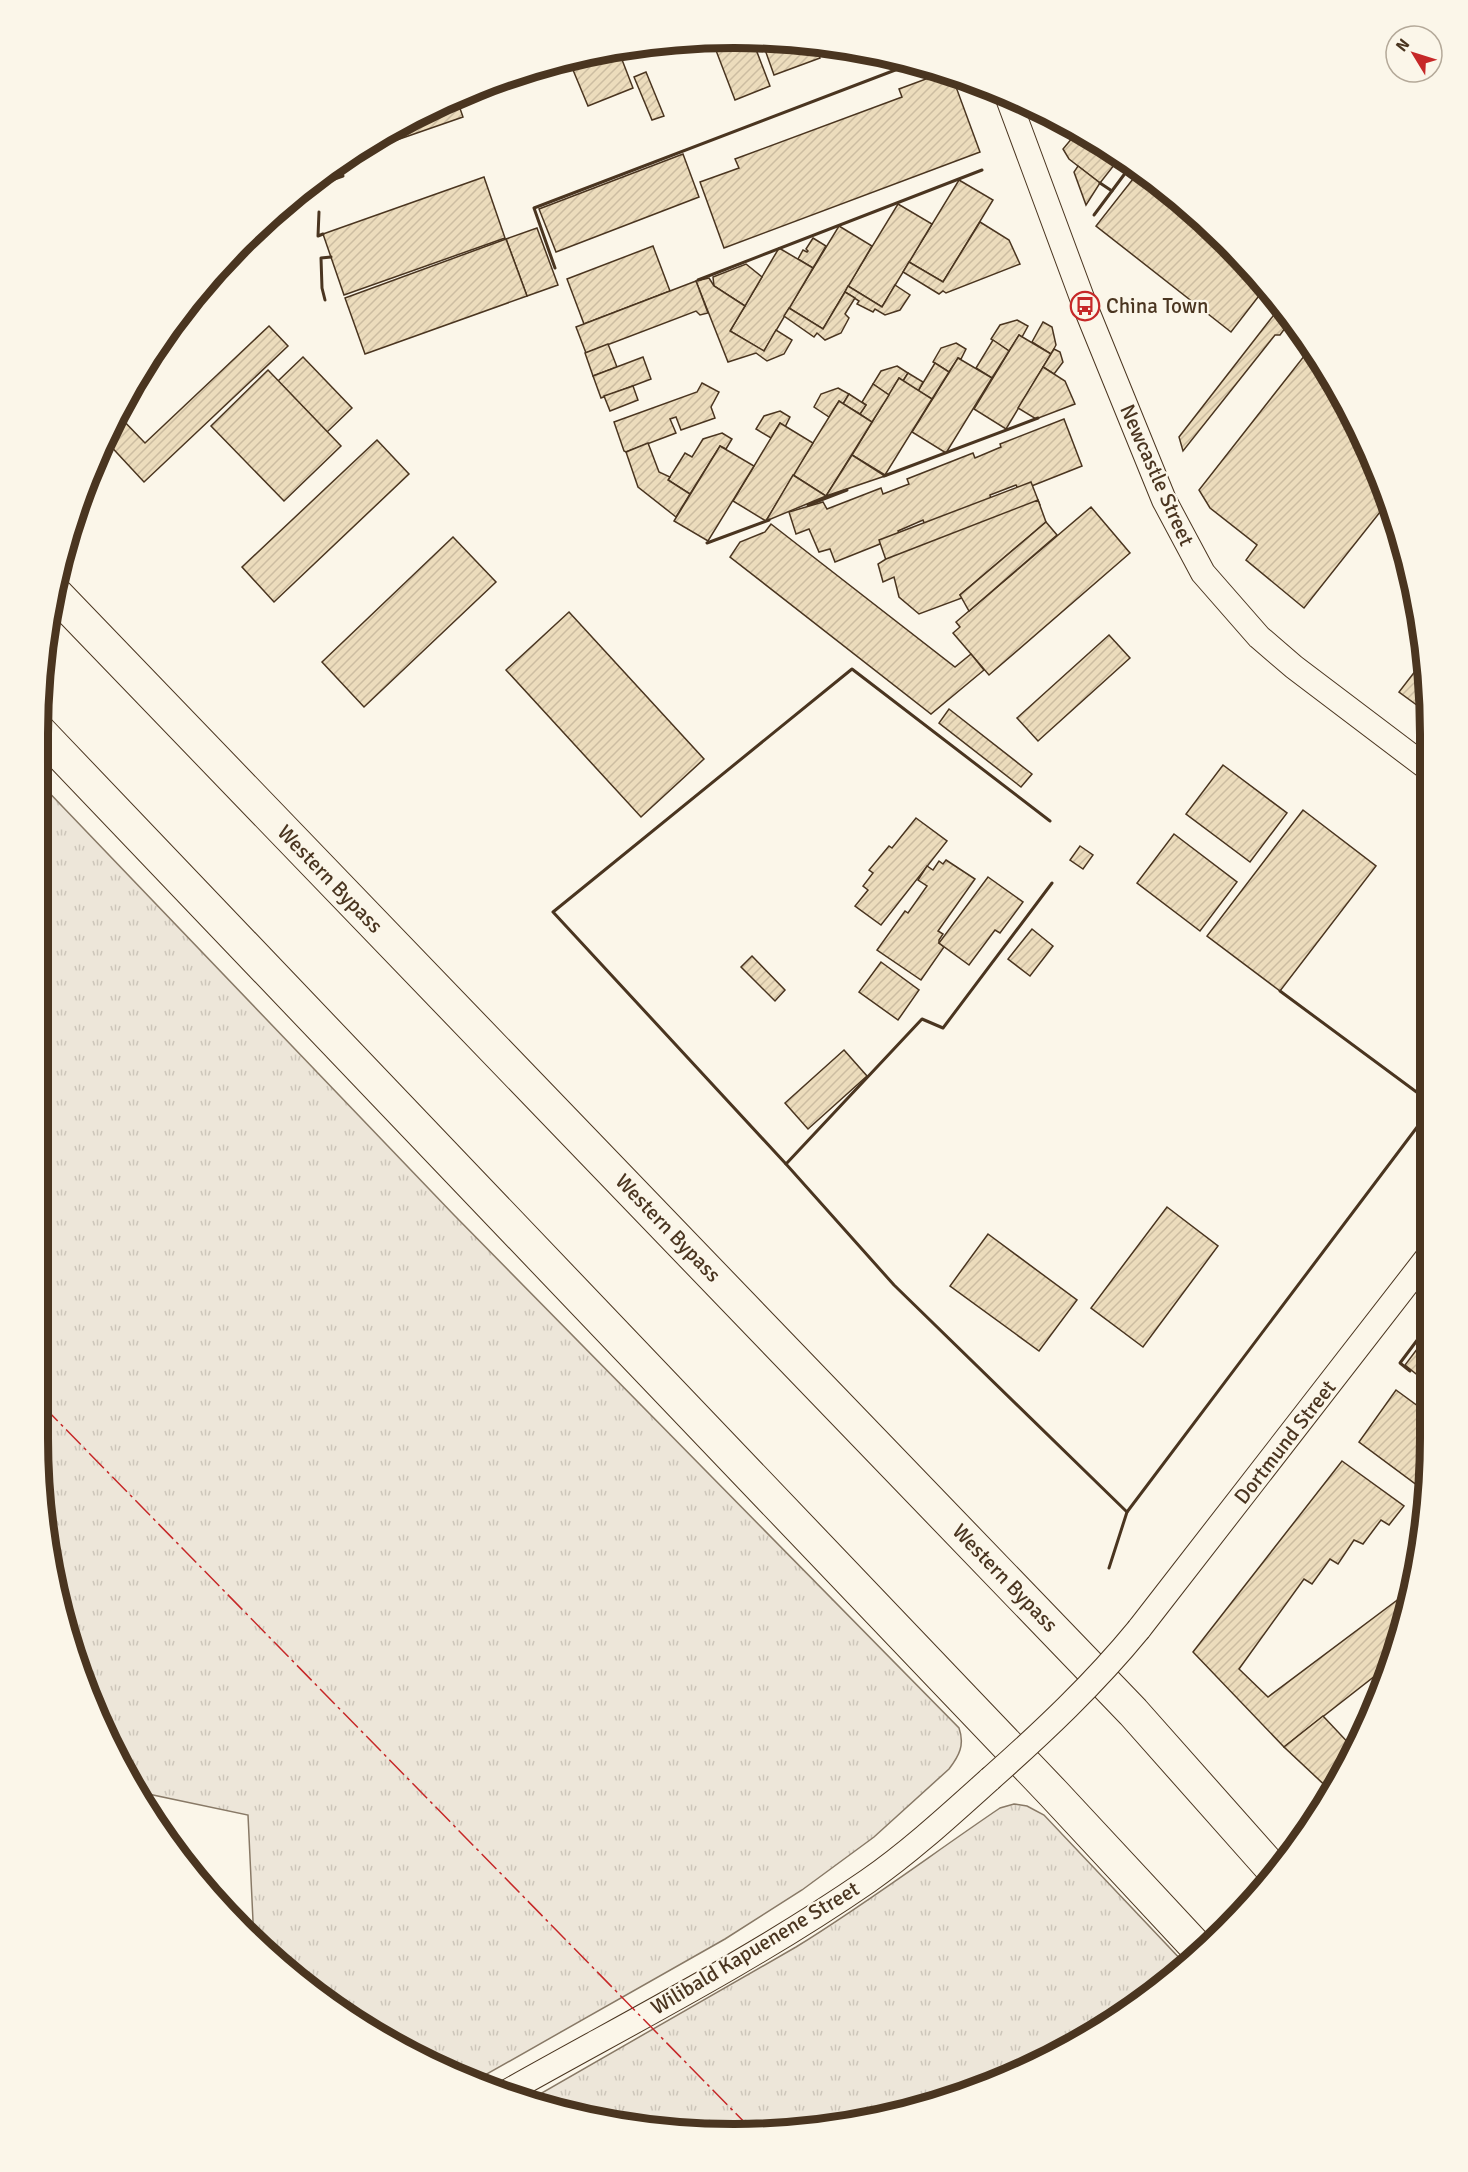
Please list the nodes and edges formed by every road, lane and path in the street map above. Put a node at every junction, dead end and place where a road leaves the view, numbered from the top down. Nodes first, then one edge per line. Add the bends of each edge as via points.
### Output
1 (1011, 107) edge
2 (61, 599) edge
3 (48, 740) edge
4 (1420, 762) edge
5 (1420, 1268) edge
6 (990, 1779) joint
7 (1270, 1866) edge
8 (1195, 1946) edge
9 (513, 2088) edge

1 - 4 street, Newcastle Street via 1085,306 1164,500 1203,573 1259,637
2 - 7 highway, Western Bypass via 1133,1712
3 - 8 highway
5 - 6 street, Dortmund Street, bridge via 1112,1662 1058,1718
6 - 9 street, Wilibald Kapuenene Street via 870,1879 797,1928

